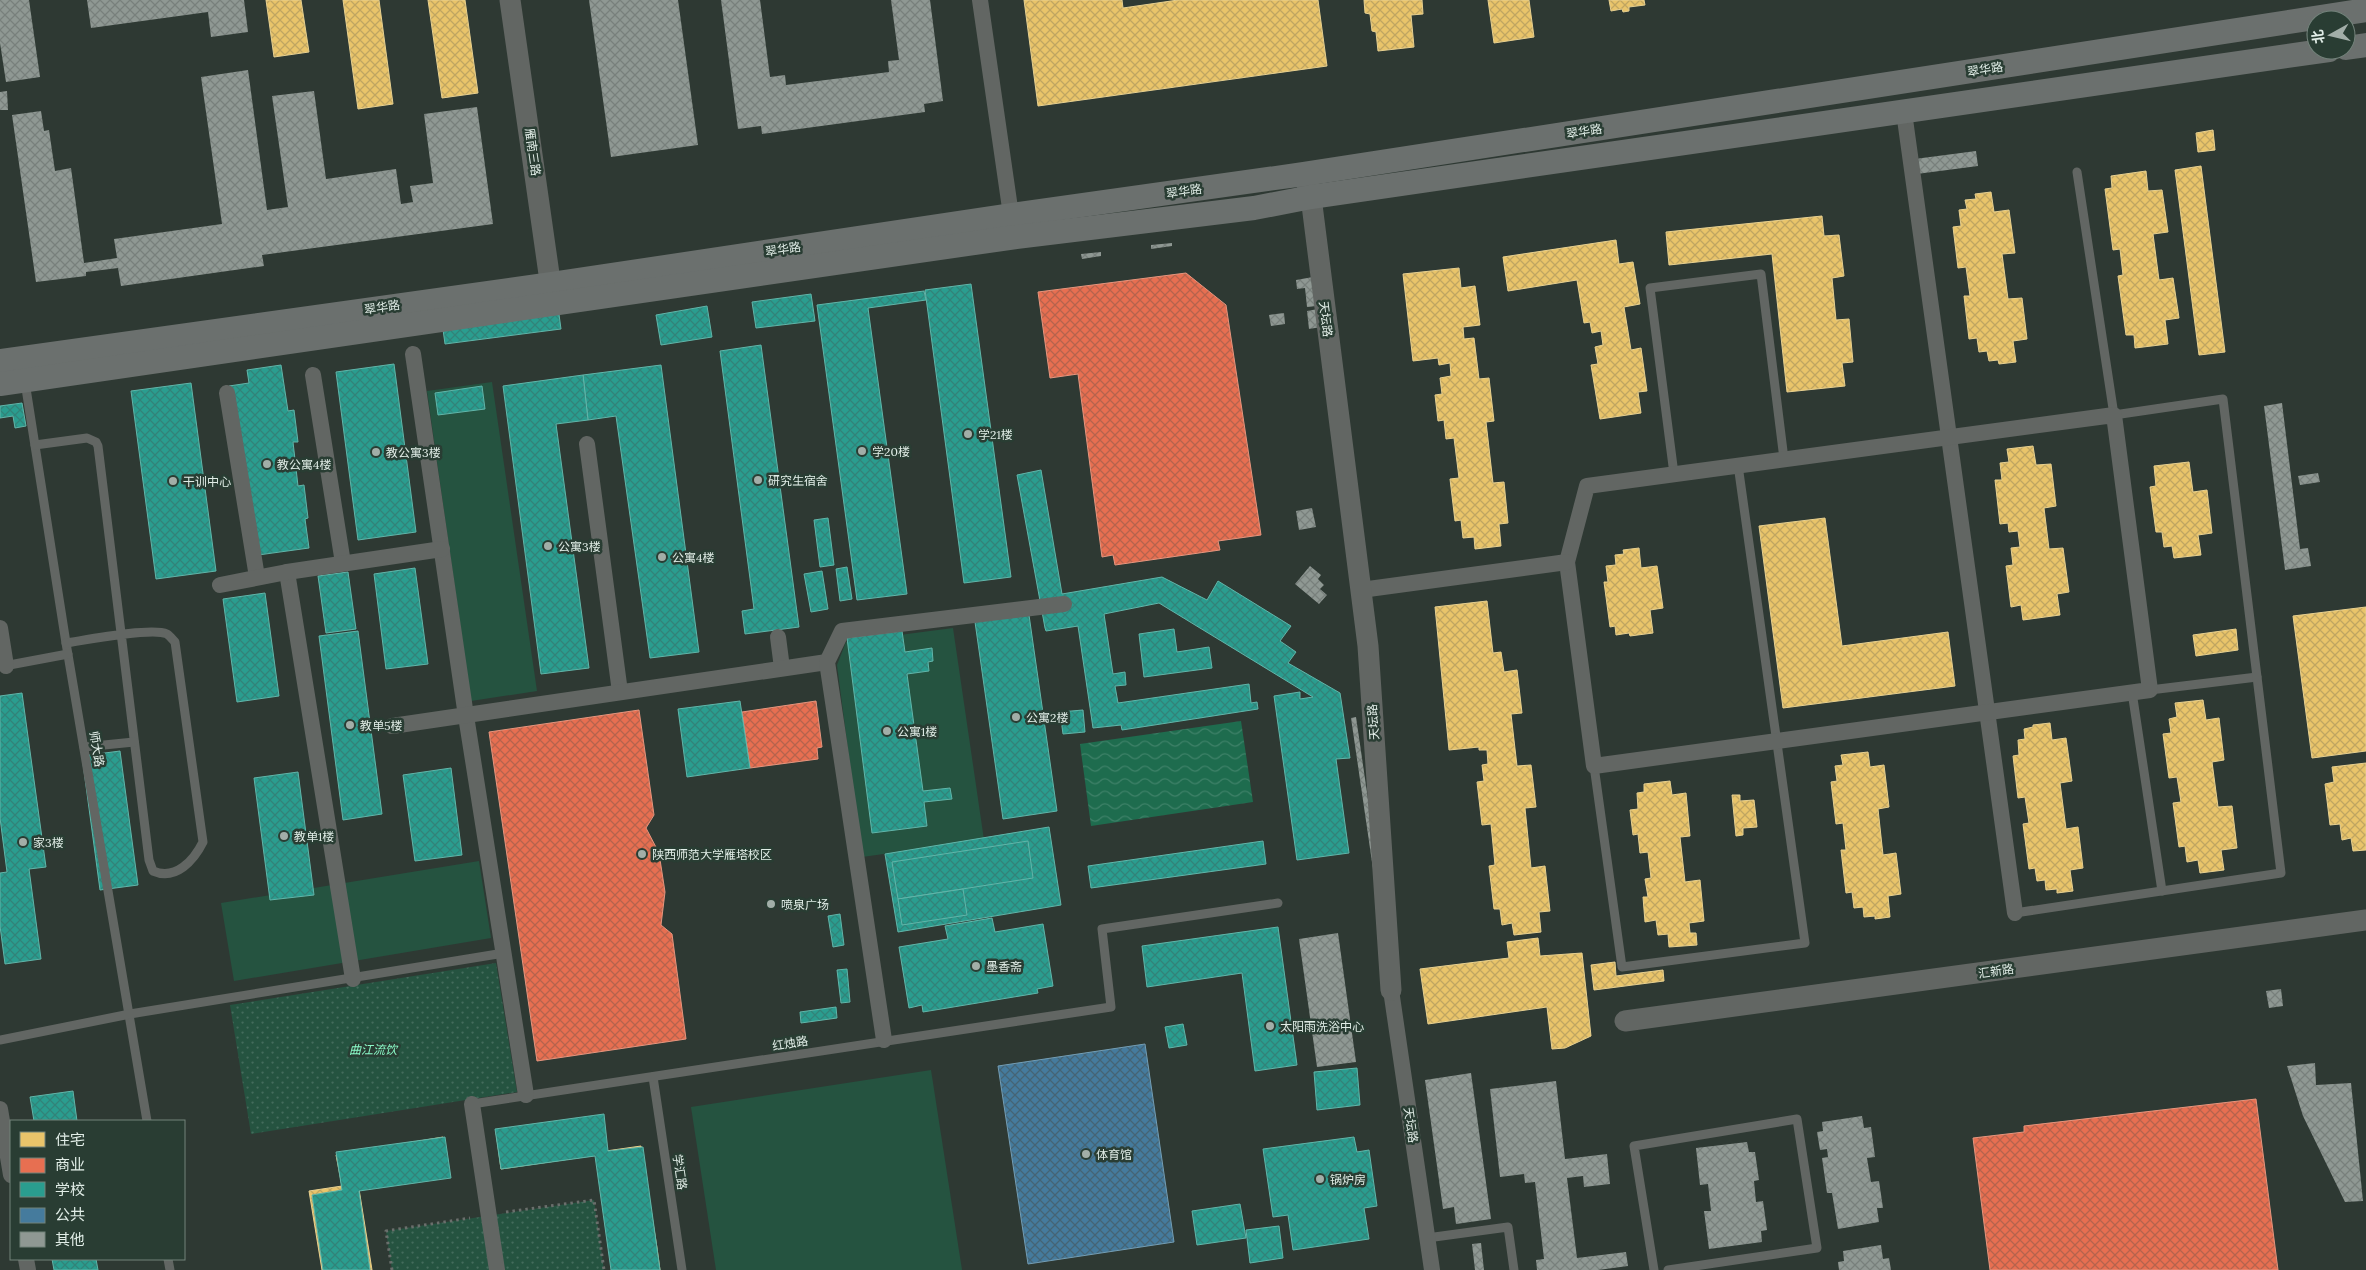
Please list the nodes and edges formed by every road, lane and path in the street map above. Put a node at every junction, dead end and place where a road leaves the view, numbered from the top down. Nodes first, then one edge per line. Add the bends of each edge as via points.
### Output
1 (510, 0) edge
2 (980, 0) edge
3 (2366, 10) edge
4 (2306, 53) edge
5 (1904, 112) junction
6 (2077, 172) dead end
7 (1304, 174) junction
8 (1311, 197) junction
9 (1011, 215) junction
10 (553, 294) junction
11 (413, 354) dead end
12 (0, 361) edge
13 (313, 375) dead end
14 (25, 382) junction
15 (0, 384) edge
16 (227, 393) dead end
17 (2114, 415) junction
18 (1948, 437) junction
19 (587, 444) dead end
20 (35, 445) junction
21 (1784, 459) junction
22 (1738, 465) junction
23 (1674, 474) junction
24 (442, 549) junction
25 (1567, 562) junction
26 (343, 563) junction
27 (287, 572) junction
28 (257, 577) junction
29 (220, 585) dead end
30 (1361, 590) junction
31 (1064, 604) dead end
32 (0, 628) edge
33 (121, 635) junction
34 (778, 637) dead end
35 (66, 643) junction
36 (68, 654) junction
37 (827, 662) junction
38 (3, 666) edge
39 (782, 668) junction
40 (2257, 677) junction
41 (2150, 690) junction
42 (620, 692) junction
43 (2132, 692) junction
44 (1986, 712) junction
45 (466, 716) junction
46 (392, 726) dead end
47 (1776, 741) junction
48 (134, 742) junction
49 (84, 747) junction
50 (1594, 766) junction
51 (2162, 891) junction
52 (1278, 903) dead end
53 (2014, 913) joint
54 (2366, 920) edge
55 (504, 953) junction
56 (353, 979) junction
57 (1391, 990) joint
58 (130, 1014) junction
59 (1625, 1021) dead end
60 (0, 1040) edge
61 (884, 1040) junction
62 (653, 1077) junction
63 (526, 1095) junction
64 (472, 1104) joint
65 (0, 1109) edge
66 (147, 1120) edge
67 (10, 1168) edge
68 (488, 1215) junction
69 (1427, 1238) junction
70 (392, 1270) edge
71 (497, 1270) edge
72 (604, 1270) edge
73 (682, 1270) edge
74 (1432, 1270) edge
75 (1514, 1270) edge
76 (1654, 1270) edge
77 (1668, 1270) edge

1 - 10 street, 雁南三路
2 - 9 street
3 - 7 main road, 翠华路
4 - 5 main road, 翠华路
5 - 8 main road, 翠华路
5 - 18 street
6 - 17 lane
7 - 8 street, 天坛路
7 - 9 main road, 翠华路
8 - 10 main road, 翠华路 via 1254,208
8 - 30 street, 天坛路
9 - 10 main road, 翠华路
10 - 12 main road, 翠华路
10 - 14 main road, 翠华路
11 - 24 street
13 - 26 street
14 - 15 main road, 翠华路
14 - 20 lane, 师大路
16 - 28 street
17 - 18 street
17 - 40 lane via 2223,399
17 - 41 street
18 - 21 street
18 - 44 street
19 - 42 street
20 - 33 lane via 87,438 98,446
20 - 35 lane, 师大路
21 - 22 street
21 - 23 lane via 1761,274 1650,288
22 - 23 street
22 - 47 lane
23 - 25 street via 1587,486
24 - 26 street
24 - 45 street
25 - 30 street
25 - 50 street
26 - 27 street
27 - 28 street
27 - 56 street
28 - 29 street
30 - 57 street, 天坛路 via 1368,646
31 - 37 street via 842,631
32 - 38 street
33 - 35 lane
33 - 48 lane
33 - 48 lane via 154,631 167,634 175,642 203,842 194,859 182,868 160,874 153,871
34 - 39 street
35 - 36 lane, 师大路
36 - 38 lane
36 - 49 lane, 师大路
37 - 39 street
37 - 61 street
39 - 42 street
40 - 41 lane
40 - 51 lane via 2281,873
41 - 43 street
42 - 45 street
43 - 44 street
43 - 51 lane
44 - 47 street
44 - 53 street
45 - 46 street
45 - 55 street
47 - 50 street
47 - 50 lane via 1805,942 1795,944 1622,967
48 - 49 lane
49 - 58 lane, 师大路
51 - 53 lane
52 - 61 lane, 红烛路 via 1102,929 1111,1006
54 - 59 street, 汇新路
55 - 56 lane
55 - 63 street
56 - 58 lane
57 - 69 street, 天坛路
58 - 60 lane
58 - 66 lane, 师大路
61 - 62 lane, 红烛路
62 - 63 lane, 红烛路
62 - 73 lane, 学汇路
63 - 64 lane, 红烛路
64 - 68 street
65 - 67 street
68 - 70 path via 386,1231
68 - 71 street
68 - 72 path via 594,1200
69 - 74 street, 天坛路
69 - 75 lane via 1508,1227
76 - 77 lane via 1634,1146 1797,1119 1817,1248

